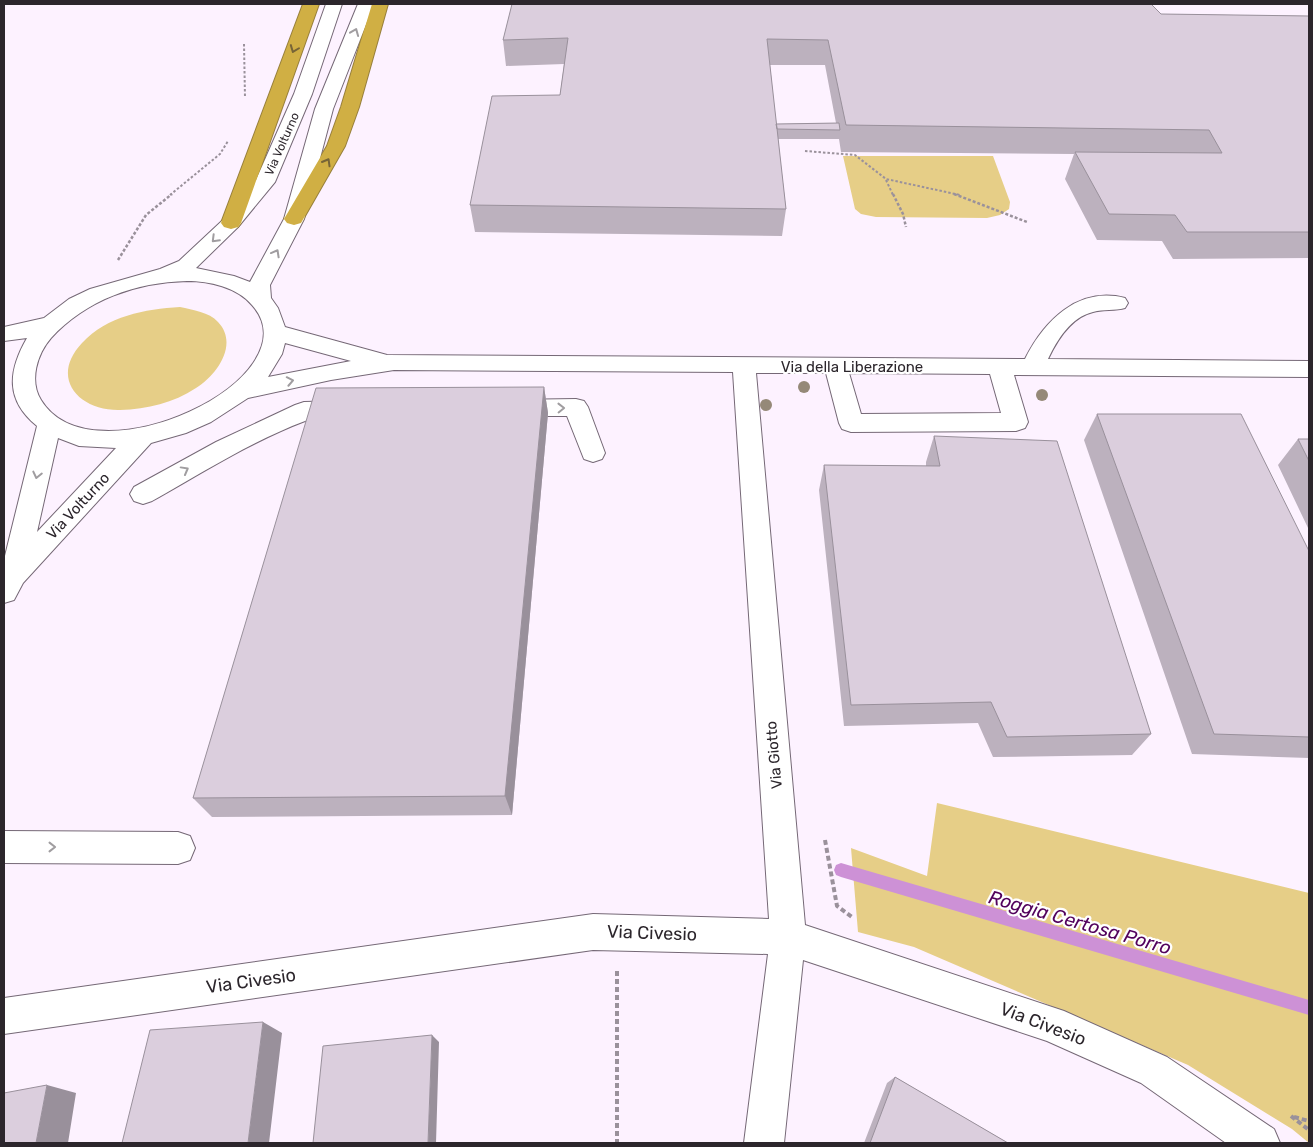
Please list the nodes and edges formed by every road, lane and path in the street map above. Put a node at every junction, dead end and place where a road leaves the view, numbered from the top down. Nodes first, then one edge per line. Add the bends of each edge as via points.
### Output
1 (311, 4) edge
2 (334, 4) edge
3 (366, 4) edge
4 (380, 4) edge
5 (244, 44) dead end
6 (242, 105) dead end
7 (231, 134) dead end
8 (805, 151) dead end
9 (886, 179) junction
10 (294, 219) junction
11 (1027, 222) dead end
12 (231, 223) junction
13 (906, 227) dead end
14 (166, 275) junction
15 (120, 285) junction
16 (260, 298) junction
17 (1117, 302) dead end
18 (48, 324) junction
19 (275, 332) junction
20 (4, 334) edge
21 (4, 343) edge
22 (22, 359) junction
23 (394, 362) junction
24 (744, 366) junction
25 (836, 367) junction
26 (1000, 368) junction
27 (1033, 368) junction
28 (1309, 369) edge
29 (242, 391) junction
30 (491, 408) edge
31 (370, 410) edge
32 (48, 428) junction
33 (144, 436) junction
34 (593, 453) dead end
35 (143, 494) dead end
36 (9, 584) edge
37 (4, 847) edge
38 (178, 848) dead end
39 (617, 932) junction
40 (788, 937) junction
41 (4, 1016) edge
42 (617, 1143) edge
43 (764, 1143) edge
44 (1260, 1143) edge

1 -> 12 highway
2 - 12 street, Via Volturno via 284,143 265,182
10 -> 3 street, Via Volturno via 324,110
10 -> 4 highway via 336,146
5 - 6 path via 245,98
7 - 15 path via 220,154 146,216 117,262
8 - 9 path via 854,155
9 - 11 path via 966,196
9 - 13 path via 905,214
16 -> 10 street, Via Volturno via 259,285
12 -> 14 street, Via Volturno via 186,266
14 - 15 street, Via Volturno
14 - 16 street, Via Volturno via 207,275 244,286
15 - 18 street, Via Volturno via 77,303
16 - 19 street, Via Volturno via 274,319
17 - 27 street via 1082,307 1058,324
18 - 20 street
18 - 22 street, Via Volturno
19 - 23 street, Via della Liberazione via 323,347
19 - 29 street, Via Volturno via 271,352 264,365
21 - 22 street via 17,350
22 - 32 street, Via Volturno via 17,381 24,406
23 - 24 street, Via della Liberazione
29 -> 23 street, Via della Liberazione
24 - 25 street, Via della Liberazione
24 - 40 street, Via Giotto
25 - 26 street, Via della Liberazione
25 - 26 street via 851,423 1016,422
26 - 27 street, Via della Liberazione
27 - 28 street, Via della Liberazione
29 - 33 street, Via Volturno via 186,424
30 -> 34 street via 576,408
35 -> 31 street via 225,448 304,411
32 - 33 street, Via Volturno via 81,438
32 -> 36 street, Via Volturno
33 - 36 street, Via Volturno
37 -> 38 street
39 - 40 street, Via Civesio
39 - 41 street, Via Civesio via 593,932
39 - 42 path
40 - 43 street, Via Giotto
40 - 44 street, Via Civesio via 1059,1028 1154,1070

